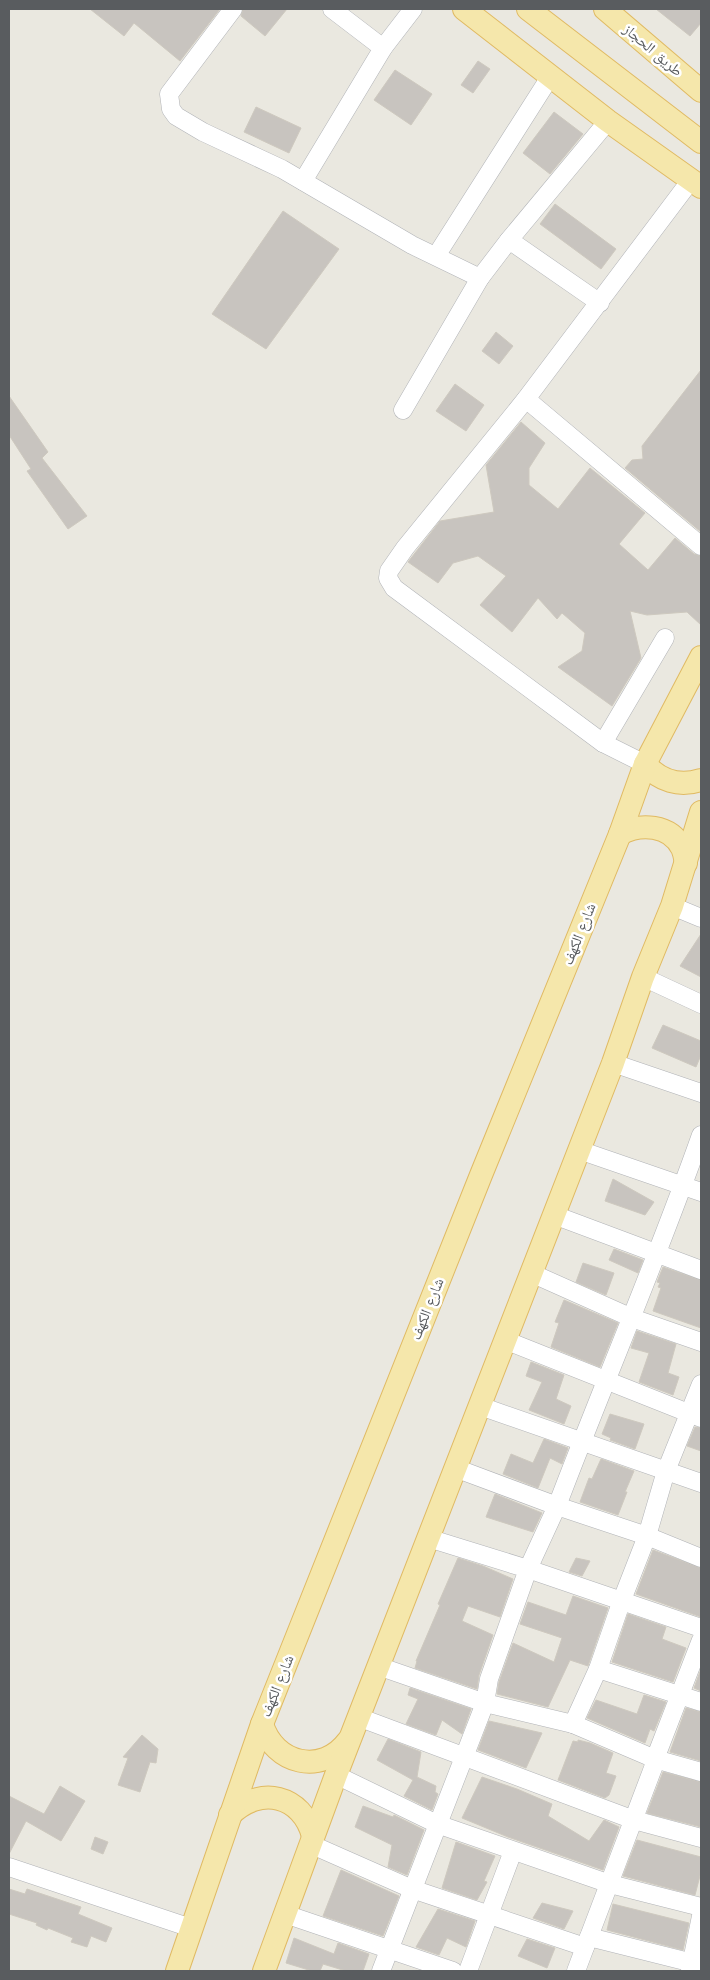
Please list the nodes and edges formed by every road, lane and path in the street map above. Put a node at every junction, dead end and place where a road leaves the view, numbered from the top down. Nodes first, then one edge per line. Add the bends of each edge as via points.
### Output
1 (233, 9) edge
2 (332, 9) edge
3 (413, 9) edge
4 (464, 9) edge
5 (528, 9) edge
6 (605, 9) edge
7 (383, 48) junction
8 (550, 77) junction
9 (701, 91) edge
10 (608, 122) junction
11 (701, 142) edge
12 (303, 181) junction
13 (696, 184) edge
14 (509, 240) junction
15 (436, 256) junction
16 (480, 278) junction
17 (600, 303) junction
18 (526, 399) junction
19 (404, 410) dead end
20 (701, 546) edge
21 (665, 638) dead end
22 (701, 657) edge
23 (603, 743) junction
24 (645, 764) junction
25 (701, 780) edge
26 (701, 816) edge
27 (620, 834) junction
28 (686, 863) junction
29 (672, 906) junction
30 (701, 918) edge
31 (643, 977) junction
32 (701, 1004) edge
33 (613, 1063) junction
34 (701, 1093) edge
35 (701, 1135) edge
36 (579, 1150) junction
37 (684, 1185) junction
38 (701, 1192) edge
39 (554, 1214) junction
40 (658, 1254) junction
41 (701, 1270) edge
42 (531, 1273) junction
43 (632, 1318) junction
44 (505, 1340) junction
45 (701, 1342) edge
46 (606, 1380) junction
47 (701, 1384) edge
48 (480, 1406) junction
49 (695, 1416) edge
50 (582, 1441) junction
51 (455, 1468) junction
52 (666, 1471) junction
53 (701, 1483) edge
54 (557, 1506) junction
55 (647, 1536) junction
56 (428, 1538) junction
57 (701, 1558) edge
58 (528, 1569) junction
59 (622, 1600) junction
60 (701, 1628) edge
61 (701, 1640) edge
62 (378, 1666) junction
63 (598, 1669) junction
64 (679, 1695) junction
65 (701, 1702) edge
66 (485, 1703) junction
67 (358, 1717) junction
68 (262, 1724) junction
69 (573, 1724) junction
70 (350, 1738) junction
71 (463, 1758) junction
72 (655, 1759) junction
73 (701, 1772) edge
74 (336, 1775) junction
75 (230, 1815) junction
76 (634, 1820) junction
77 (437, 1824) junction
78 (701, 1838) edge
79 (312, 1840) junction
80 (513, 1851) junction
81 (9, 1867) edge
82 (610, 1884) junction
83 (412, 1889) junction
84 (701, 1907) edge
85 (285, 1914) junction
86 (489, 1916) junction
87 (701, 1916) edge
88 (191, 1928) junction
89 (587, 1942) junction
90 (389, 1950) junction
91 (695, 1967) edge
92 (177, 1971) edge
93 (264, 1971) edge
94 (381, 1971) edge
95 (453, 1971) edge
96 (468, 1971) edge
97 (576, 1971) edge

1 - 12 street via 169,94 172,110 176,116 203,132
2 - 7 street
3 - 7 street
4 - 8 main road
5 - 11 main road
6 - 9 main road, طريق الحجاز
7 - 12 street
8 - 10 main road
8 - 15 street
10 - 13 main road
10 - 14 street
12 - 15 street
13 - 17 street
14 - 16 street
14 - 17 street
15 - 16 street
16 - 19 street
17 - 18 street
18 - 20 street
18 - 23 street via 405,548 389,571 388,578 394,588
21 - 23 street
22 - 24 main road, شارع الكهف
23 - 24 street
24 - 25 main road via 672,782
24 - 27 main road, شارع الكهف
26 - 28 main road
27 - 28 main road via 645,826 663,830 682,848
27 - 68 main road, شارع الكهف
28 - 29 main road
29 - 30 street
29 - 31 main road
31 - 32 street
31 - 33 main road
33 - 34 street
33 - 36 main road
35 - 37 street
36 - 37 street
36 - 39 main road
37 - 38 street
37 - 40 street
39 - 40 street
39 - 42 main road
40 - 41 street
40 - 43 street
42 - 43 street
42 - 44 main road
43 - 45 street
43 - 46 street
44 - 46 street
44 - 48 main road
46 - 49 street
46 - 50 street
47 - 49 street
48 - 50 street
48 - 51 main road
49 - 52 street
50 - 52 street
50 - 54 street
51 - 54 street
51 - 56 main road
52 - 53 street
52 - 55 street
54 - 55 street
54 - 58 street
55 - 57 street
55 - 59 street
56 - 58 street
56 - 62 main road
58 - 59 street
58 - 66 street via 489,1679
59 - 60 street
59 - 63 street
61 - 64 street
62 - 66 street
62 - 67 main road
63 - 64 street
63 - 69 street
64 - 65 street
64 - 72 street
66 - 69 street
66 - 71 street
67 - 70 main road
67 - 71 street
68 - 70 main road via 275,1749 301,1761 329,1758
68 - 75 main road, شارع الكهف
69 - 72 street
70 - 74 main road
71 - 76 street
71 - 77 street
72 - 73 street
72 - 76 street
74 - 77 street
74 - 79 main road
75 - 79 main road via 254,1799 284,1800 306,1818
75 - 88 main road, شارع الكهف
76 - 78 street
76 - 82 street
77 - 80 street
77 - 83 street
79 - 83 street
79 - 85 main road
80 - 82 street
80 - 86 street
81 - 88 street
82 - 84 street
82 - 89 street
83 - 86 street
83 - 90 street
85 - 90 street
85 - 93 main road
86 - 89 street
86 - 96 street
87 - 91 street
88 - 92 main road, شارع الكهف
89 - 91 street
89 - 97 street
90 - 94 street
90 - 95 street

